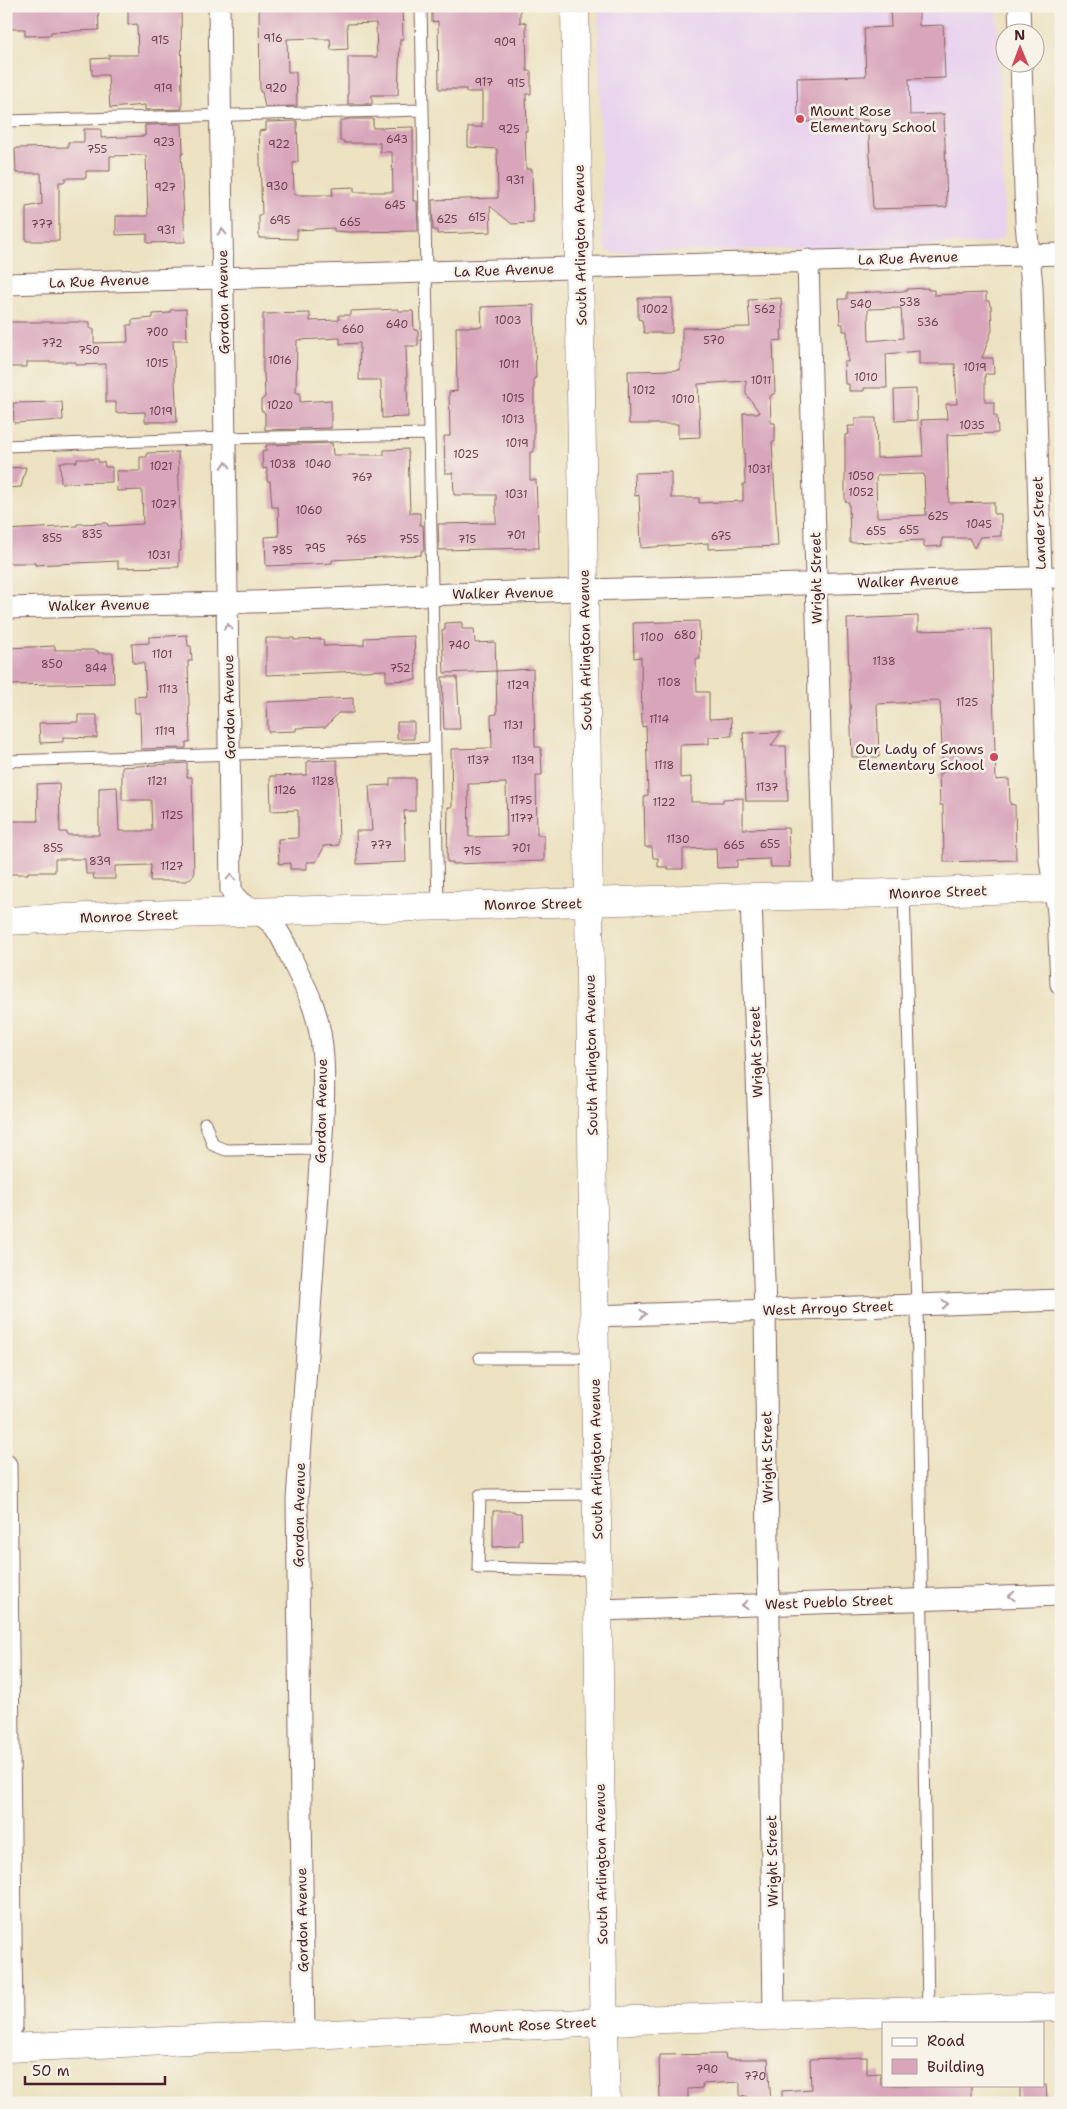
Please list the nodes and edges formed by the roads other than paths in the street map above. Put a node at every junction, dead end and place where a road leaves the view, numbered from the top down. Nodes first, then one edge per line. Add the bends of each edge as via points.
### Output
1 (219, 6) edge
2 (421, 6) edge
3 (575, 6) edge
4 (1019, 6) edge
5 (1020, 22) edge
6 (1021, 72) edge
7 (423, 110) junction
8 (221, 114) junction
9 (6, 121) edge
10 (1029, 254) junction
11 (1061, 254) edge
12 (808, 260) junction
13 (580, 267) junction
14 (425, 272) junction
15 (223, 278) junction
16 (6, 284) edge
17 (428, 434) junction
18 (225, 438) junction
19 (6, 446) edge
20 (1051, 577) edge
21 (816, 584) junction
22 (584, 591) junction
23 (432, 594) junction
24 (227, 603) junction
25 (6, 608) edge
26 (435, 748) junction
27 (230, 753) junction
28 (6, 761) edge
29 (1058, 888) edge
30 (904, 893) junction
31 (824, 895) junction
32 (751, 898) junction
33 (589, 903) junction
34 (438, 907) junction
35 (258, 912) junction
36 (6, 921) edge
37 (1061, 984) edge
38 (205, 1123) dead end
39 (321, 1149) junction
40 (1061, 1300) edge
41 (918, 1305) junction
42 (765, 1310) junction
43 (594, 1316) junction
44 (480, 1358) dead end
45 (595, 1358) junction
46 (6, 1465) edge
47 (6, 1481) edge
48 (596, 1494) junction
49 (598, 1568) junction
50 (1061, 1595) edge
51 (923, 1599) junction
52 (769, 1604) junction
53 (598, 1610) junction
54 (8, 1851) edge
55 (1061, 2007) edge
56 (928, 2011) junction
57 (774, 2016) junction
58 (605, 2022) junction
59 (304, 2035) junction
60 (6, 2036) edge
61 (6, 2048) edge
62 (606, 2103) edge

1 - 8 street, Gordon Avenue
2 - 7 lane
3 - 13 street, South Arlington Avenue
4 - 5 street
6 - 10 street, Lander Street
7 - 8 lane
7 - 14 lane
8 - 9 lane
15 -> 8 street, Gordon Avenue
10 - 11 street, La Rue Avenue
10 - 12 street, La Rue Avenue
10 - 20 street, Lander Street
12 - 13 street, La Rue Avenue
12 - 21 street, Wright Street
13 - 14 street, La Rue Avenue
13 - 22 street, South Arlington Avenue
14 - 15 street, La Rue Avenue
14 - 17 lane
15 - 16 street, La Rue Avenue
15 - 18 street, Gordon Avenue
17 - 18 lane
17 - 23 lane
18 - 19 lane
24 -> 18 street, Gordon Avenue
20 - 21 street, Walker Avenue
20 - 29 street, Lander Street via 1050,860
21 - 22 street, Walker Avenue
21 - 31 street, Wright Street
22 - 23 street, Walker Avenue
22 - 33 street, South Arlington Avenue
23 - 24 street, Walker Avenue
23 - 26 lane
24 - 25 street, Walker Avenue
27 -> 24 street, Gordon Avenue
26 - 27 lane
26 - 34 lane
27 - 28 lane
35 -> 27 street, Gordon Avenue via 237,900 232,890
29 - 30 street, Monroe Street
29 - 37 street, Lander Street
30 - 31 street, Monroe Street
30 - 41 lane
31 - 32 street, Monroe Street
32 - 33 street, Monroe Street
32 - 42 street, Wright Street
33 - 34 street, Monroe Street
33 - 43 street, South Arlington Avenue
34 - 35 street, Monroe Street
35 - 36 street, Monroe Street
35 - 39 street, Gordon Avenue via 278,930 313,1006 322,1048
38 - 39 lane via 213,1145 226,1150
39 - 59 street, Gordon Avenue via 297,1500
41 -> 40 street, West Arroyo Street
41 - 42 street, West Arroyo Street
41 - 51 lane
43 -> 42 street, West Arroyo Street
42 - 52 street, Wright Street
43 - 45 street, South Arlington Avenue
44 - 45 lane
45 - 48 street, South Arlington Avenue
46 - 47 street
47 - 54 street
48 - 49 street, South Arlington Avenue
48 - 49 lane via 480,1495 478,1568
49 - 53 street, South Arlington Avenue
50 -> 51 street, West Pueblo Street
51 - 52 street, West Pueblo Street
51 - 56 lane
52 -> 53 street, West Pueblo Street
52 - 57 street, Wright Street
53 - 58 street, South Arlington Avenue
54 - 60 street via 12,2026
55 - 56 street, Mount Rose Street
56 - 57 street, Mount Rose Street
57 - 58 street, Mount Rose Street
58 - 59 street, Mount Rose Street
58 - 62 street, South Arlington Avenue
59 - 61 street, Mount Rose Street

